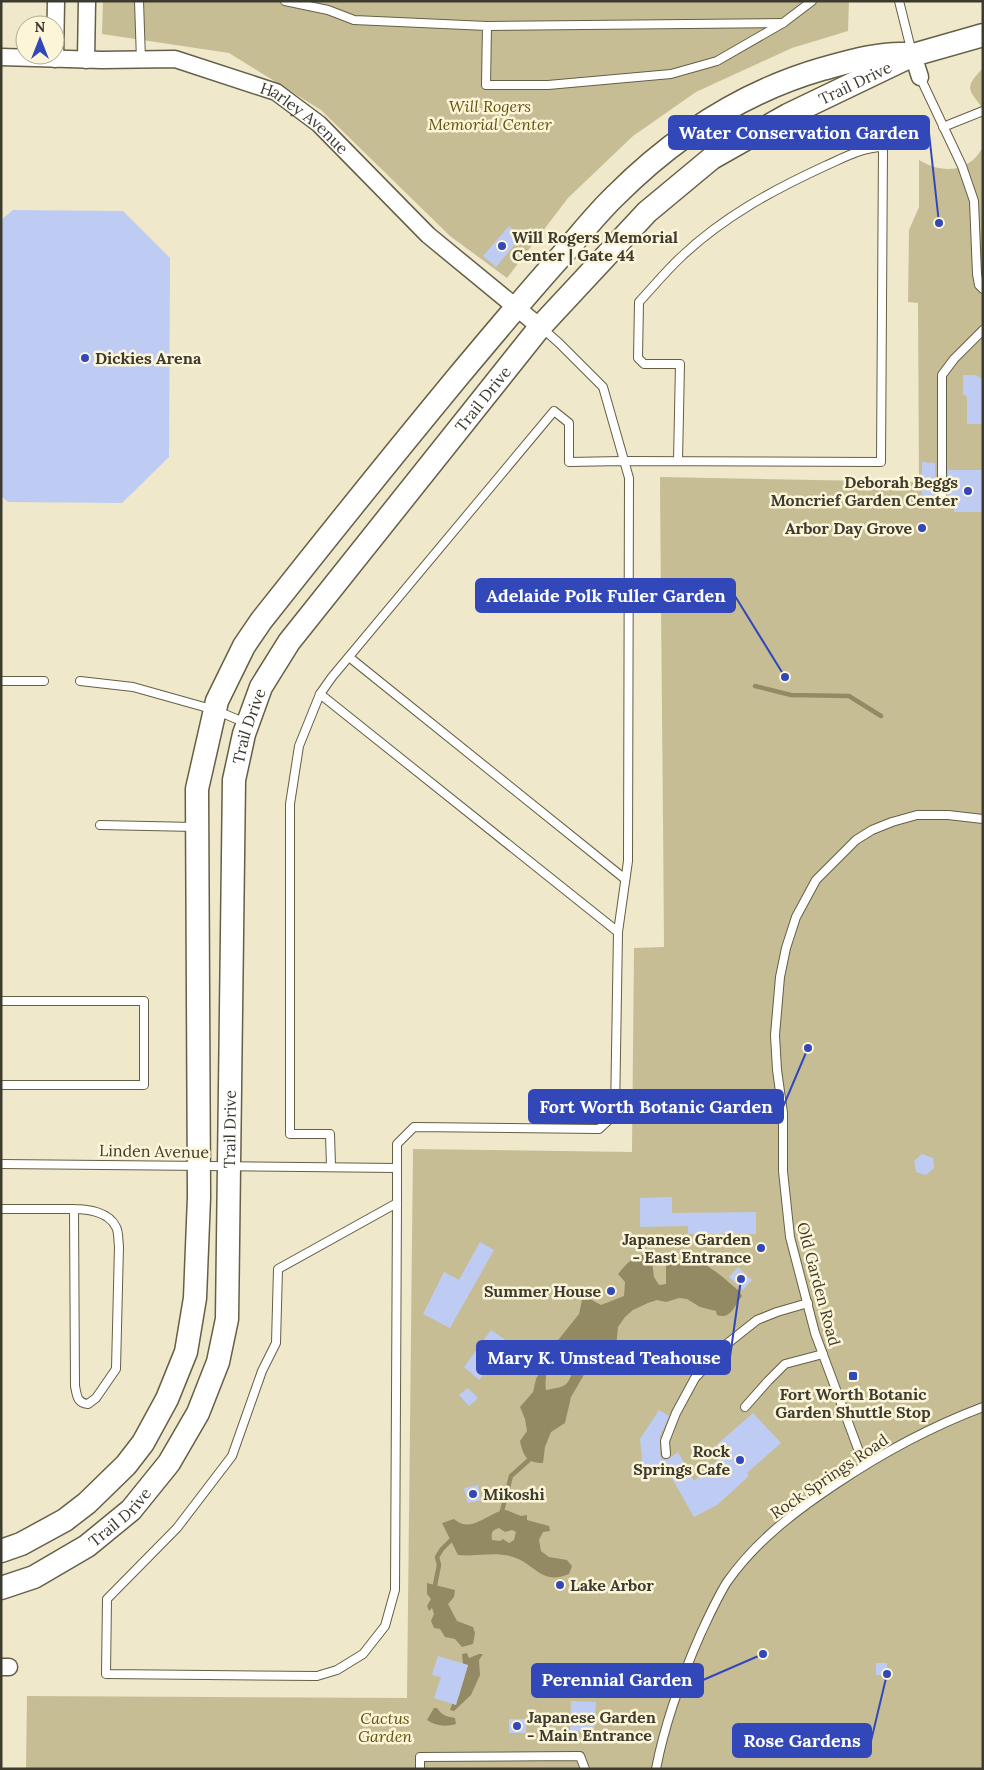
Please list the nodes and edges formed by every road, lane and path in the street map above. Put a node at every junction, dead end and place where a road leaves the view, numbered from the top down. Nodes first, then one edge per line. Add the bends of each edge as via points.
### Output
1 (56, 1) edge
2 (87, 1) edge
3 (139, 1) edge
4 (285, 1) edge
5 (812, 1) edge
6 (899, 1) edge
7 (56, 15) edge
8 (783, 23) junction
9 (487, 26) junction
10 (983, 35) edge
11 (913, 55) junction
12 (1, 57) edge
13 (15, 58) edge
14 (65, 59) edge
15 (86, 60) junction
16 (141, 60) junction
17 (920, 77) joint
18 (983, 111) edge
19 (943, 127) junction
20 (983, 289) edge
21 (515, 307) junction
22 (540, 327) junction
23 (983, 330) edge
24 (622, 461) junction
25 (678, 461) junction
26 (942, 499) dead end
27 (350, 657) junction
28 (1, 681) edge
29 (44, 681) dead end
30 (80, 681) dead end
31 (320, 694) junction
32 (215, 710) junction
33 (247, 724) junction
34 (983, 819) edge
35 (100, 825) dead end
36 (197, 827) junction
37 (234, 827) junction
38 (625, 879) junction
39 (618, 932) junction
40 (1, 1001) edge
41 (1, 1085) edge
42 (1, 1164) edge
43 (199, 1165) junction
44 (229, 1166) junction
45 (331, 1166) junction
46 (397, 1168) junction
47 (397, 1203) junction
48 (1, 1209) edge
49 (74, 1209) junction
50 (808, 1303) junction
51 (824, 1354) junction
52 (745, 1407) dead end
53 (983, 1407) edge
54 (666, 1454) dead end
55 (864, 1465) junction
56 (1, 1551) edge
57 (1, 1588) edge
58 (580, 1756) junction
59 (420, 1769) edge
60 (579, 1769) edge
61 (585, 1769) edge
62 (656, 1769) edge

1 - 7 street
2 - 15 street
3 - 16 lane
4 - 9 lane via 328,10 354,20
5 - 8 lane
6 - 11 lane
8 - 9 lane
8 - 9 lane via 717,61 671,74 548,85 486,84
10 - 11 street, Trail Drive
11 - 17 street
11 - 21 street, Trail Drive via 893,54 845,62 753,94 719,114 682,138 615,196
11 - 22 street, Trail Drive via 788,115 712,158 647,212
12 - 13 street, Harley Avenue
14 - 15 street, Harley Avenue
15 - 16 street, Harley Avenue
16 - 21 street, Harley Avenue via 175,59 276,92 319,124 428,235
17 - 19 lane
18 - 19 lane
19 - 20 lane via 974,201 977,274
21 - 22 street, Harley Avenue
21 - 32 street, Trail Drive via 261,621 244,646
22 - 24 lane via 603,388
22 - 33 street, Trail Drive via 289,642 261,687
23 - 26 lane via 942,375
24 - 25 lane
24 - 27 lane via 569,462 569,422 554,411
24 - 38 lane via 629,478 628,852
25 - 25 lane via 882,462 882,147 872,147 839,160 755,201 715,228 681,257 639,302 638,358 644,364 680,364
27 - 31 lane
27 - 38 lane
28 - 29 lane
30 - 32 lane via 133,687
31 - 39 lane
31 - 45 lane via 299,746 290,804 290,1134 330,1134
32 - 33 lane
32 - 36 street, Trail Drive via 197,789
33 - 37 street, Trail Drive via 234,780
34 - 50 lane, Old Garden Road via 918,815 872,830 856,840 816,880 796,917 786,948 775,1035 790,1237
35 - 36 lane
36 - 37 street
36 - 43 street, Trail Drive
37 - 44 street, Trail Drive
38 - 39 lane
39 - 46 lane via 615,1114 599,1129 414,1127 397,1144
40 - 41 lane via 144,1001 144,1085
42 - 43 lane, Linden Avenue
43 - 44 lane, Linden Avenue
43 - 56 street, Trail Drive via 195,1298 186,1352 168,1399 143,1444 87,1503 65,1520
44 - 45 lane, Linden Avenue
44 - 57 street, Trail Drive via 227,1319 218,1362 198,1413 169,1463 131,1510 87,1546 34,1577
45 - 46 lane, Linden Avenue
46 - 47 lane
47 - 47 lane via 278,1269 276,1344 262,1371 232,1456 177,1528 107,1599 106,1674 317,1676 337,1670 363,1654 385,1626 395,1590
48 - 49 lane
49 - 49 lane via 107,1217 117,1227 119,1246 116,1369 88,1404 78,1400 75,1386
50 - 51 lane, Old Garden Road
50 - 54 lane via 757,1320 728,1343 696,1378 676,1413 665,1441
51 - 52 lane via 785,1364
51 - 55 lane, Old Garden Road
53 - 55 lane, Rock Springs Road via 917,1435
55 - 62 lane, Rock Springs Road via 782,1522 760,1542 727,1584 685,1669
58 - 59 lane via 420,1757
58 - 60 lane
58 - 61 lane

